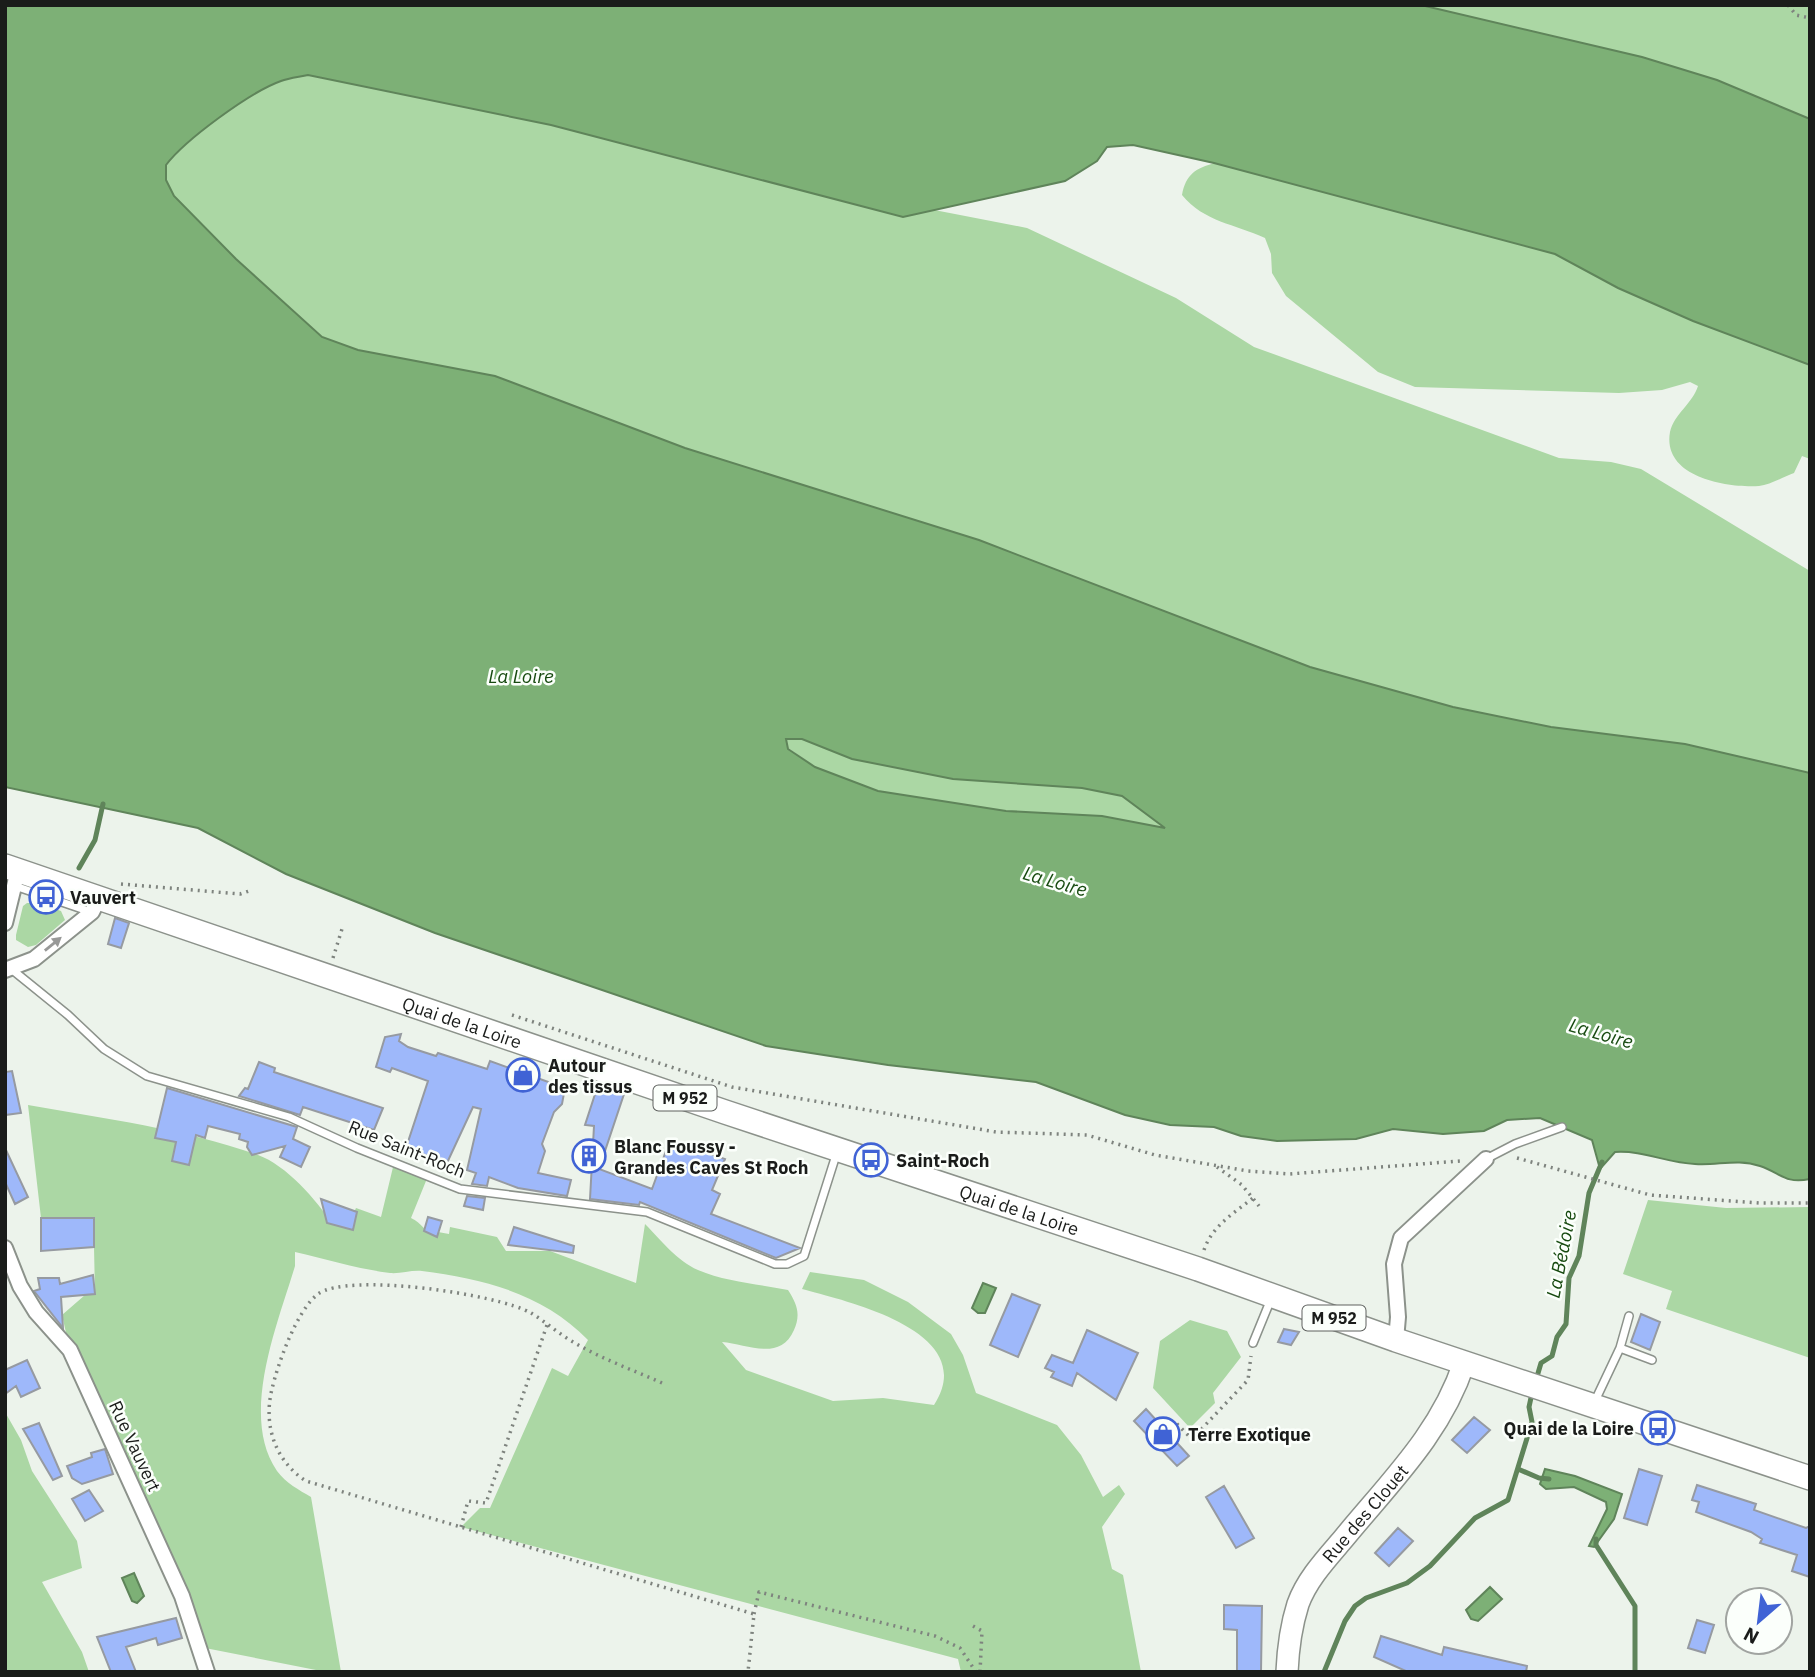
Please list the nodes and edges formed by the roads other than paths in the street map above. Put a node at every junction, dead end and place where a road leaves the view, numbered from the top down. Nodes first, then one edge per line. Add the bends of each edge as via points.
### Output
1 (13, 874) edge
2 (99, 903) junction
3 (5, 923) edge
4 (6, 966) edge
5 (1562, 1127) dead end
6 (839, 1149) junction
7 (1486, 1159) joint
8 (5, 1248) edge
9 (1273, 1295) junction
10 (1629, 1316) dead end
11 (1396, 1340) junction
12 (1253, 1343) road end
13 (1620, 1348) junction
14 (1652, 1360) dead end
15 (1464, 1363) junction
16 (1593, 1406) dead end
17 (1810, 1478) edge
18 (207, 1672) edge
19 (1287, 1672) edge

1 - 2 main road, Quai de la Loire / M 952
1 - 3 street
4 -> 2 street via 34,959
2 - 6 main road, Quai de la Loire / M 952
4 - 6 lane, Rue Saint-Roch via 104,1049 147,1076 289,1117 460,1189 647,1212 775,1264 804,1256
5 - 7 lane
6 - 9 main road, Quai de la Loire / M 952
7 - 11 street via 1401,1238 1394,1265
8 - 18 street, Rue Vauvert via 36,1312 70,1350 182,1596
9 - 11 main road, Quai de la Loire / M 952
9 - 12 lane
10 - 13 lane
11 - 15 main road, M 952
13 - 14 lane
13 - 16 lane
15 - 17 main road, M 952
15 - 19 street, Rue des Clouet via 1449,1401 1426,1438 1314,1575 1299,1602 1288,1644

